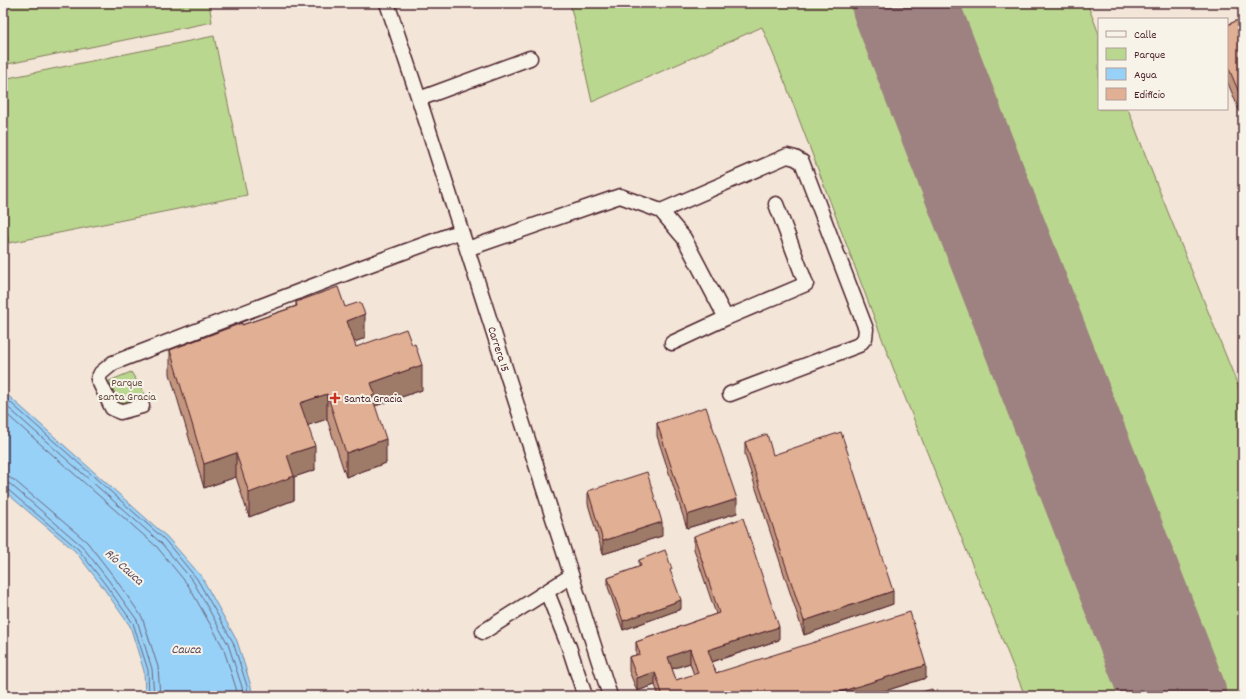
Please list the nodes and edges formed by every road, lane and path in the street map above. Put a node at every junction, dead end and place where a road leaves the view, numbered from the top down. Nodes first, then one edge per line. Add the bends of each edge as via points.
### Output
1 (386, 3) edge
2 (530, 58) dead end
3 (419, 99) junction
4 (776, 204) dead end
5 (661, 211) junction
6 (461, 231) junction
7 (467, 249) junction
8 (726, 318) junction
9 (672, 343) dead end
10 (730, 394) dead end
11 (142, 406) dead end
12 (571, 576) junction
13 (547, 592) junction
14 (483, 632) dead end
15 (585, 696) edge
16 (610, 696) edge

1 - 3 street, Carrera 15
2 - 3 street
3 - 6 street, Carrera 15
4 - 8 street via 806,284
5 - 7 street via 620,196
5 - 8 street via 684,238
5 - 10 street via 787,156 802,162 866,329 865,338 859,345
6 - 7 street, Carrera 15
6 - 11 street via 113,363 101,373 98,379 112,408 120,412
7 - 12 street, Carrera 15
8 - 9 street
12 - 13 street
12 - 16 street, Carrera 15
13 - 14 street
13 - 15 street

